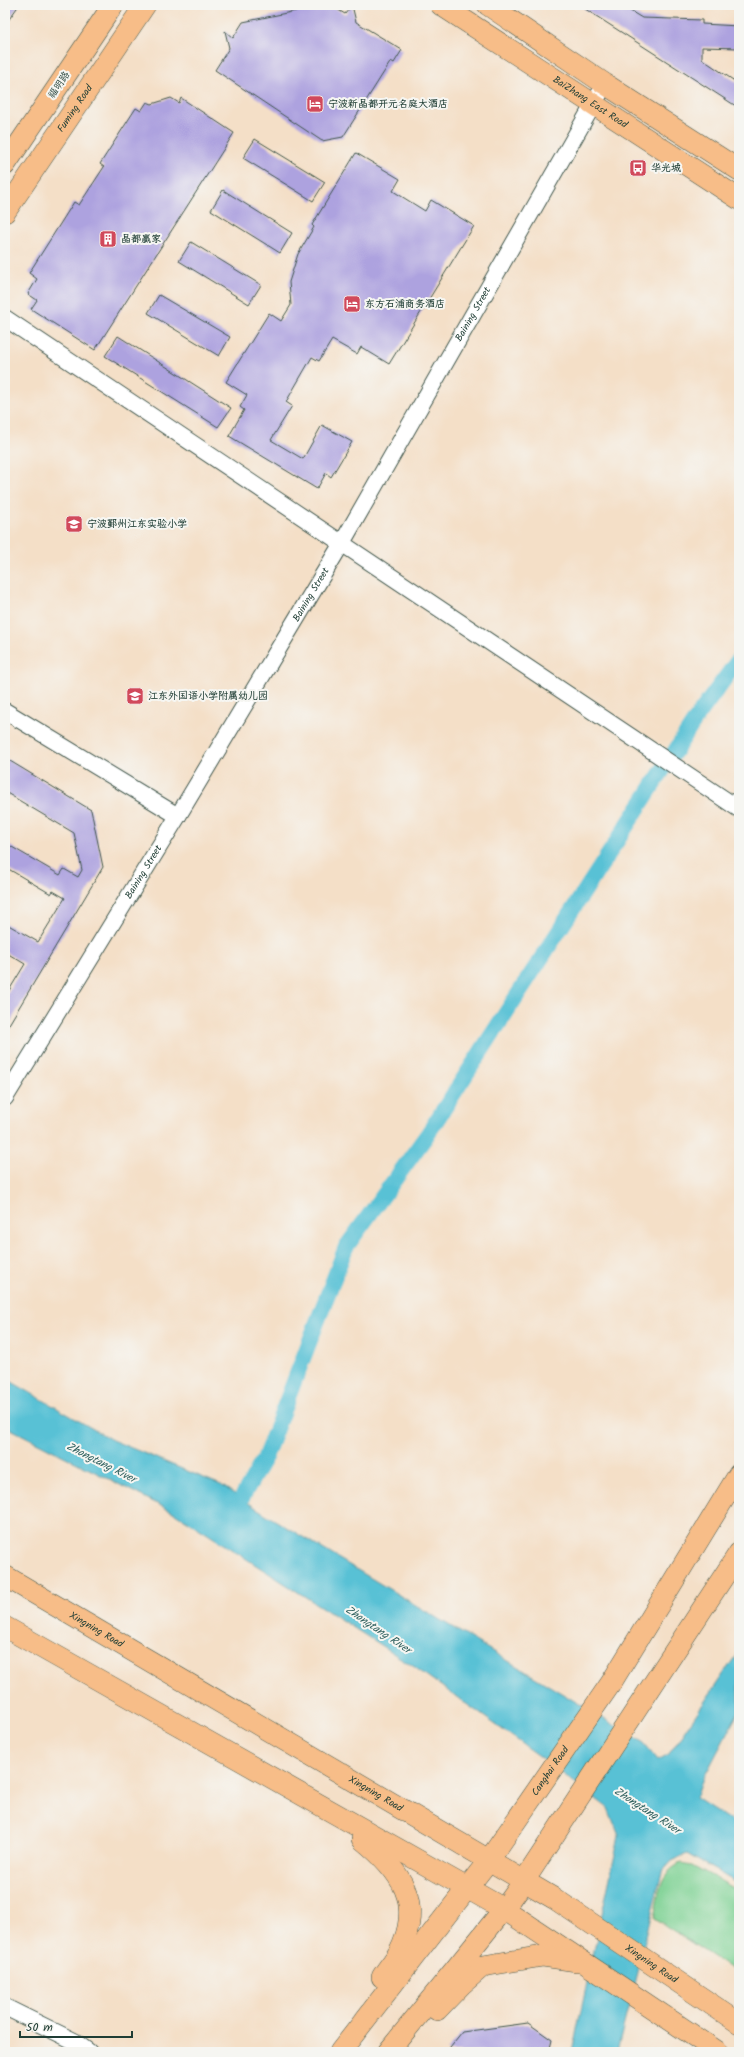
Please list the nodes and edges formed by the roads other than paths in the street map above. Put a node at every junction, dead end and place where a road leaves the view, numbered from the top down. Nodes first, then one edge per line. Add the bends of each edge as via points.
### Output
1 (113, 5) edge
2 (145, 5) edge
3 (441, 5) edge
4 (488, 5) edge
5 (605, 84) junction
6 (593, 105) junction
7 (5, 165) edge
8 (739, 170) edge
9 (739, 199) edge
10 (5, 212) edge
11 (5, 318) edge
12 (342, 543) junction
13 (5, 711) edge
14 (739, 809) edge
15 (178, 816) junction
16 (5, 1098) edge
17 (739, 1474) edge
18 (739, 1552) edge
19 (5, 1576) edge
20 (5, 1627) edge
21 (330, 1811) junction
22 (489, 1860) junction
23 (524, 1881) junction
24 (468, 1888) junction
25 (504, 1909) junction
26 (584, 1962) junction
27 (5, 2007) edge
28 (739, 2023) edge
29 (89, 2052) edge
30 (332, 2052) edge
31 (340, 2052) edge
32 (388, 2052) edge
33 (402, 2052) edge
34 (718, 2052) edge

1 - 7 main road, 福明路
2 - 10 main road, Fuming Road
3 - 6 main road, BaiZhang East Road
4 - 5 main road
5 - 6 street, Baining Street
5 - 8 main road
6 - 9 main road, BaiZhang East Road
6 - 12 street, Baining Street
11 - 12 street
12 - 14 street
12 - 15 street, Baining Street
13 - 15 street
15 - 16 street, Baining Street
17 - 22 main road, Canghai Road via 615,1677
18 - 23 main road
19 - 22 main road, Xingning Road
20 - 21 main road
21 - 24 main road
21 - 30 main road via 395,1870 410,1909 408,1930 399,1952 339,2034
22 - 23 main road, Xingning Road
22 - 24 main road, Canghai Road
23 - 25 main road
23 - 28 main road, Xingning Road via 592,1923
24 - 25 main road
24 - 31 main road, Canghai Road
25 - 26 main road
25 - 32 main road
26 - 33 main road via 543,1956 483,1966 462,1984
26 - 34 main road
27 - 29 street via 74,2041

